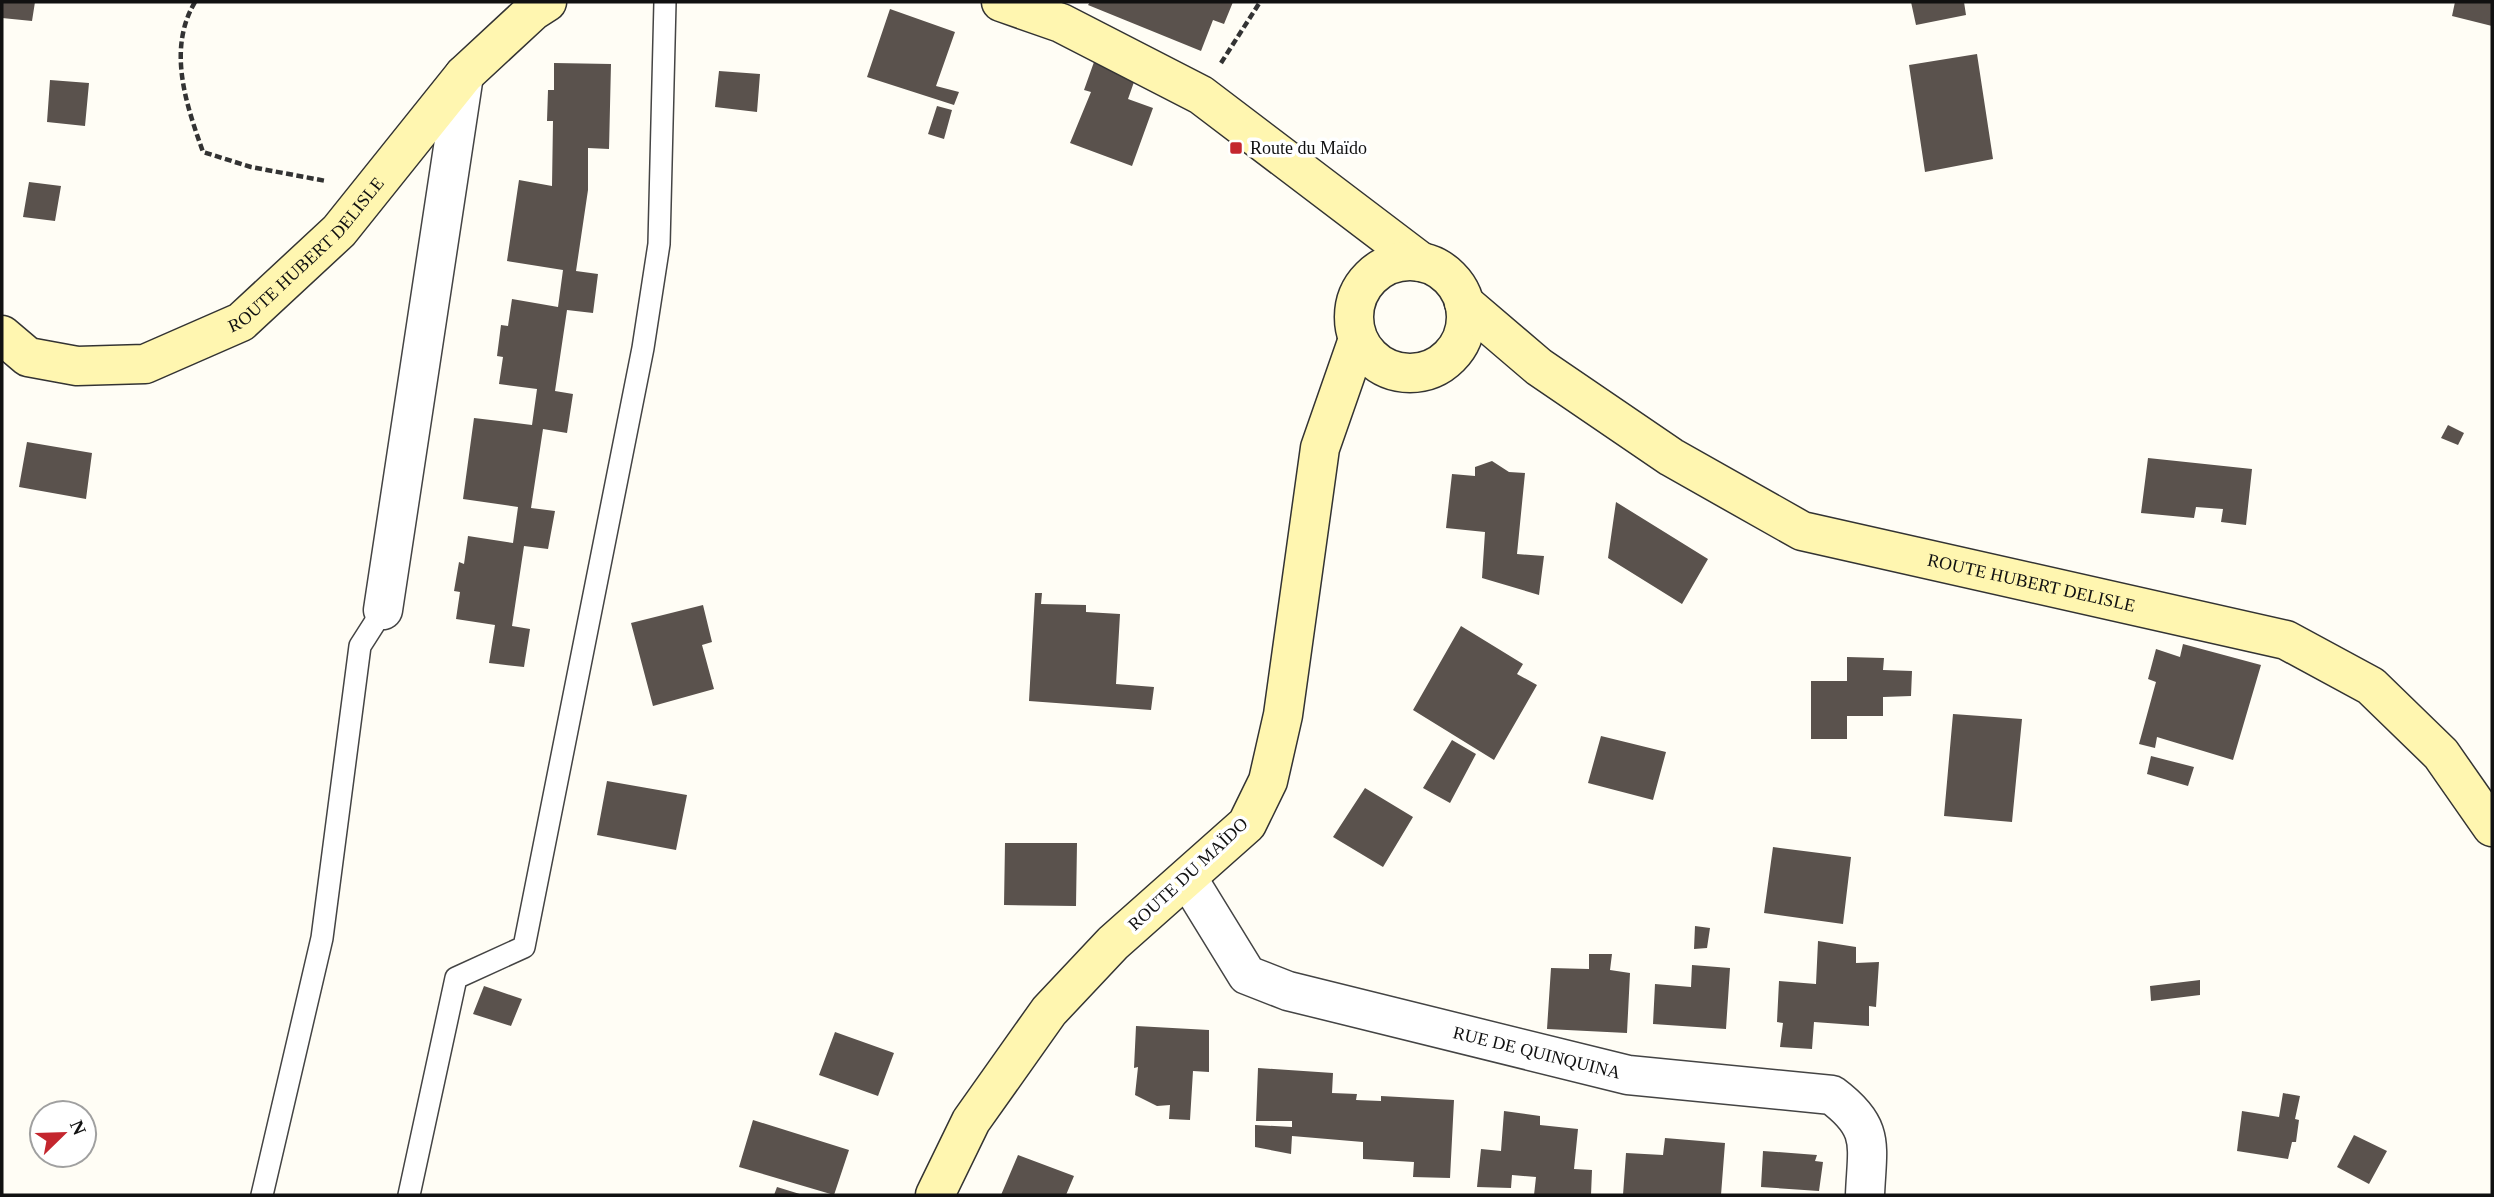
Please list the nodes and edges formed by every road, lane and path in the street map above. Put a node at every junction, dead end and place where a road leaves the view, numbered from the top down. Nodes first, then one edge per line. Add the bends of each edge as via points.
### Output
1 (195, 2) edge
2 (547, 2) edge
3 (665, 2) edge
4 (1001, 2) edge
5 (1260, 2) edge
6 (464, 75) junction
7 (1201, 95) junction
8 (371, 190) junction
9 (1337, 201) junction
10 (1421, 262) junction
11 (1367, 281) junction
12 (1464, 303) junction
13 (2, 335) edge
14 (1358, 339) junction
15 (1447, 360) junction
16 (1539, 367) junction
17 (1411, 374) junction
18 (1332, 416) junction
19 (383, 610) joint
20 (2492, 827) edge
21 (1188, 878) junction
22 (262, 1195) edge
23 (409, 1195) edge
24 (935, 1195) edge
25 (1865, 1195) edge

1 - 8 path via 188,15 180,69 186,105 203,152 251,167
2 - 6 main road, ROUTE HUBERT DELISLE
3 - 23 lane via 659,244 643,348 524,947 456,978
4 - 7 main road via 1061,23
5 - 7 path
6 - 8 main road, ROUTE HUBERT DELISLE
6 - 19 street
7 - 9 main road
8 - 13 main road, ROUTE HUBERT DELISLE via 339,231 241,322 145,364 77,366 28,357
9 - 10 main road
9 - 11 main road via 1364,258
10 - 11 main road via 1401,261 1382,268
10 - 12 main road via 1440,270 1455,284
11 - 14 main road via 1355,309
12 - 15 main road via 1466,324 1460,344
12 - 16 main road, ROUTE HUBERT DELISLE
14 - 17 main road via 1379,365
14 - 18 main road, ROUTE DU MAÏDO
15 - 16 main road, ROUTE HUBERT DELISLE via 1505,358
15 - 17 main road via 1430,371
16 - 20 main road, ROUTE HUBERT DELISLE via 1671,457 1802,531 2286,640 2371,686 2441,754
17 - 18 main road
18 - 21 main road, ROUTE DU MAÏDO via 1320,448 1283,715 1269,781 1247,824
19 - 22 lane via 360,646 322,938
21 - 24 main road, ROUTE DU MAÏDO via 1113,943 1049,1010 971,1121
21 - 25 street, RUE DE QUINQUINA via 1247,975 1287,991 1628,1075 1832,1095 1854,1112 1868,1139

